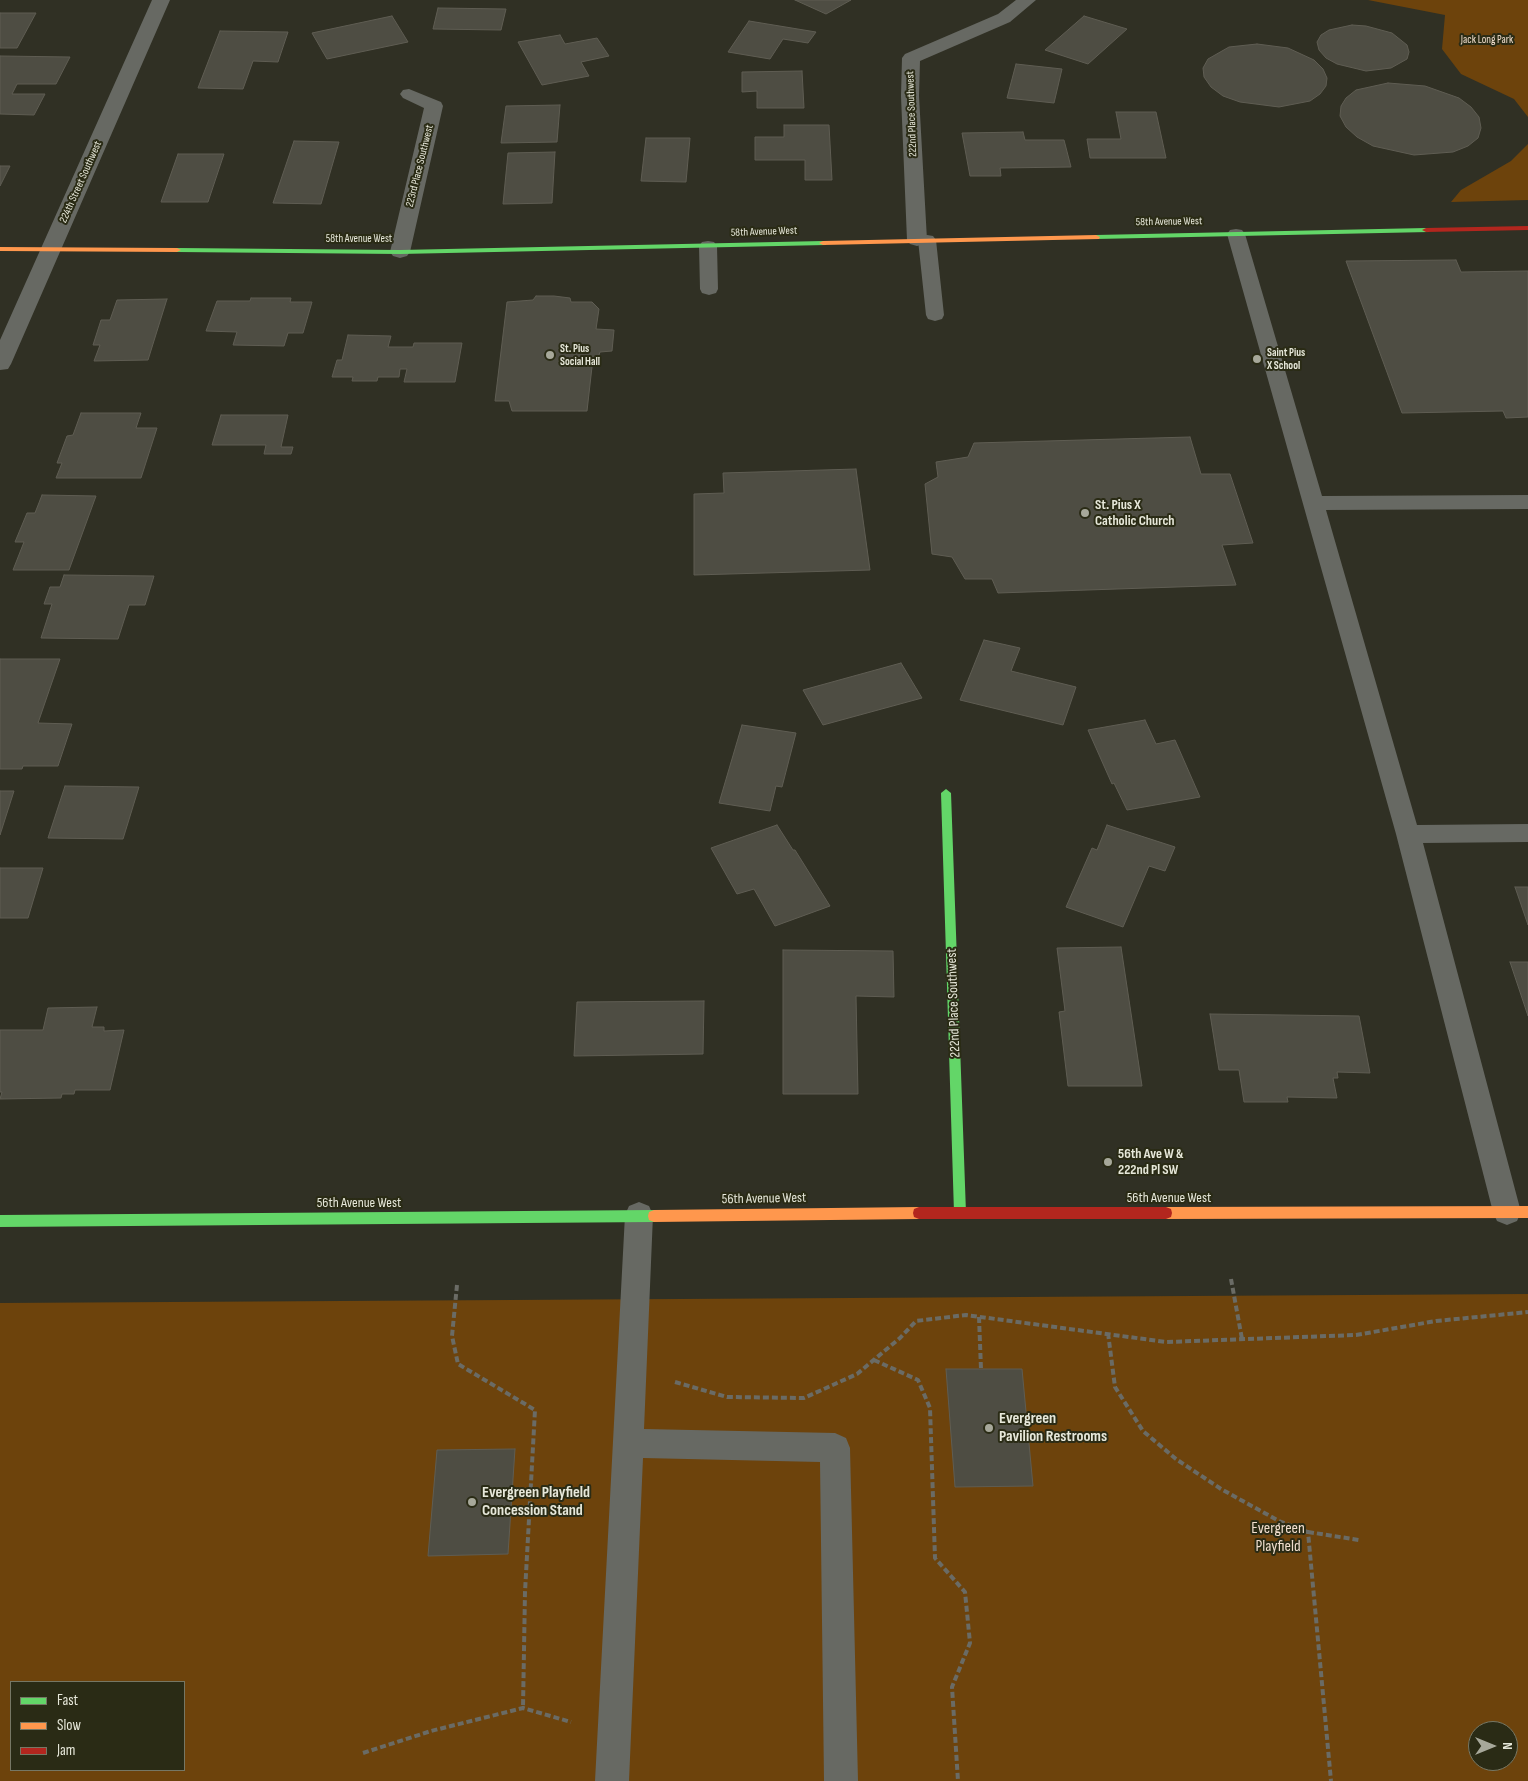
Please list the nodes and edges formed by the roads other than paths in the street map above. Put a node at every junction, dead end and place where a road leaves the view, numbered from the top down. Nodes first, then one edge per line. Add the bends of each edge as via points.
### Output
1 (161, 0) edge
2 (1026, 0) edge
3 (410, 94) dead end
4 (1528, 228) edge
5 (1236, 234) junction
6 (922, 240) junction
7 (708, 246) junction
8 (0, 249) edge
9 (52, 249) junction
10 (400, 252) junction
11 (709, 289) dead end
12 (935, 315) dead end
13 (0, 364) edge
14 (1313, 502) junction
15 (1528, 502) edge
16 (946, 794) dead end
17 (1528, 833) edge
18 (1408, 834) junction
19 (960, 1212) junction
20 (1518, 1212) edge
21 (639, 1215) junction
22 (0, 1221) edge
23 (628, 1443) junction
24 (612, 1781) edge
25 (842, 1781) edge

1 - 9 street, 224th Street Southwest
2 - 6 street, 222nd Place Southwest via 1004,18 911,58
3 - 10 street, 223rd Place Southwest via 434,106
4 - 5 street, 58th Avenue West
5 - 6 street, 58th Avenue West
5 - 14 lane
6 - 7 street, 58th Avenue West
6 - 12 lane
7 - 10 street, 58th Avenue West
7 - 11 lane
8 - 9 street, 58th Avenue West
9 - 10 street, 58th Avenue West
9 - 13 street, 224th Street Southwest
14 - 15 lane
14 - 18 lane
16 - 19 street, 222nd Place Southwest
17 - 18 lane
18 - 20 lane
19 - 20 street, 56th Avenue West
19 - 21 street, 56th Avenue West
21 - 22 street, 56th Avenue West
21 - 23 lane
23 - 24 lane
23 - 25 lane via 835,1448

